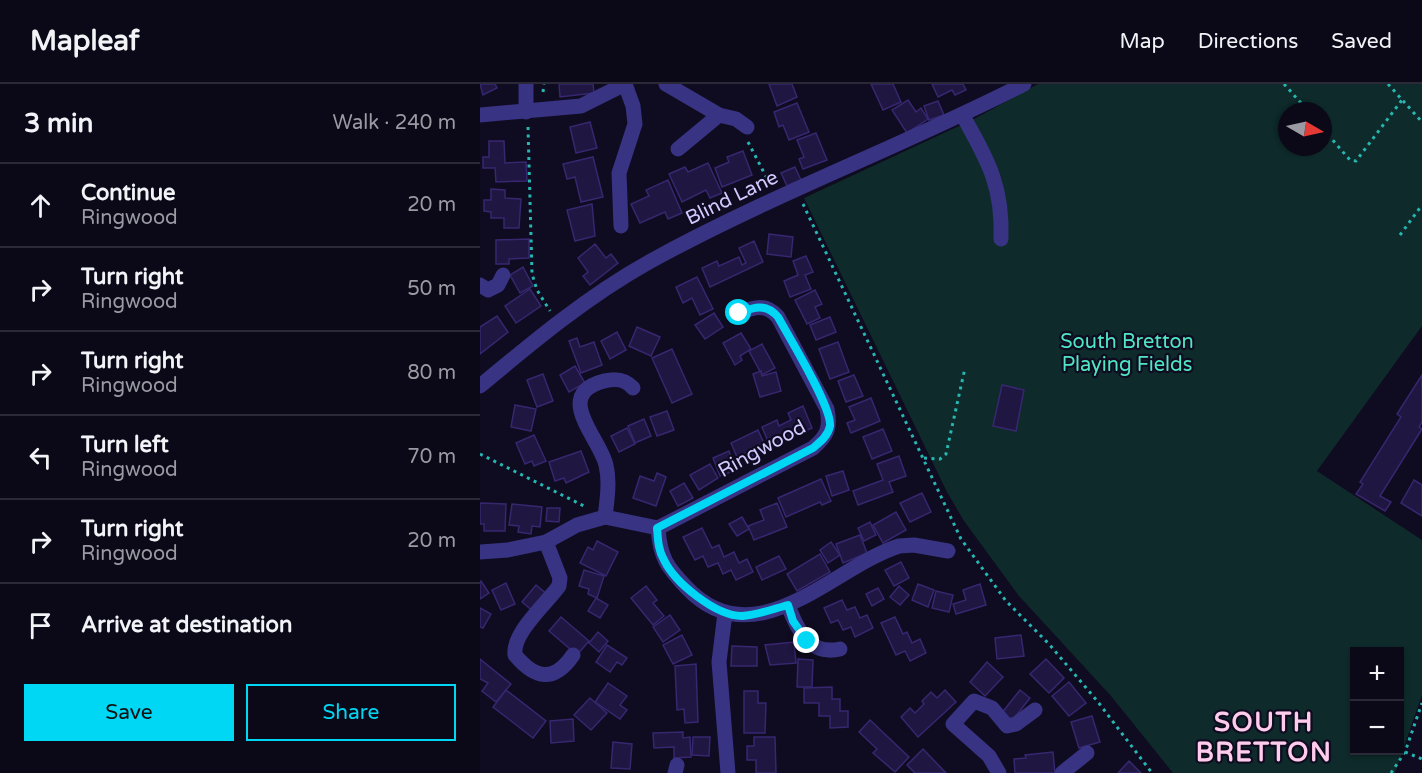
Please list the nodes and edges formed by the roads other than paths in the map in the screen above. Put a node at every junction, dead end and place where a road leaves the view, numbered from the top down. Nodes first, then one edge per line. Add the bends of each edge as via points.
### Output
1 (526, 84) edge
2 (625, 84) edge
3 (666, 84) edge
4 (1024, 84) edge
5 (480, 115) edge
6 (719, 115) junction
7 (963, 116) junction
8 (527, 118) junction
9 (741, 123) road end
10 (678, 149) dead end
11 (621, 226) dead end
12 (1001, 239) dead end
13 (502, 275) dead end
14 (480, 285) edge
15 (739, 313) dead end
16 (480, 386) edge
17 (633, 388) dead end
18 (605, 517) junction
19 (657, 528) junction
20 (546, 542) junction
21 (948, 551) dead end
22 (480, 552) edge
23 (788, 605) junction
24 (725, 613) junction
25 (840, 649) dead end
26 (573, 655) dead end
27 (1035, 710) dead end
28 (1087, 753) dead end
29 (728, 773) edge
30 (999, 773) edge
31 (1062, 773) edge

1 - 8 street
2 - 8 street via 581,106
2 - 11 street via 635,124 620,173
3 - 6 street
4 - 7 street, Blind Lane
5 - 8 street
6 - 9 street
6 - 10 street
7 - 12 street via 991,167 1002,208
7 - 16 street, Blind Lane via 796,190 649,262 587,300
13 - 14 street via 498,285 488,290
15 - 19 street, Ringwood via 764,307 778,317 827,409 830,426 826,437 813,448
17 - 18 street via 620,379 610,379 587,390 580,399 581,413 606,464
18 - 19 street
18 - 20 street via 577,525
19 - 24 street via 664,561 694,595
20 - 22 street
20 - 26 street via 560,578 559,586 522,630 513,645 514,655 537,674 548,676 558,672
21 - 23 street via 914,545 890,548
23 - 24 street via 741,616
23 - 25 street via 793,621 807,641 828,651
24 - 29 street via 719,662
27 - 30 street via 1016,724 1006,726 992,708 974,701 953,724 989,756
28 - 31 street

